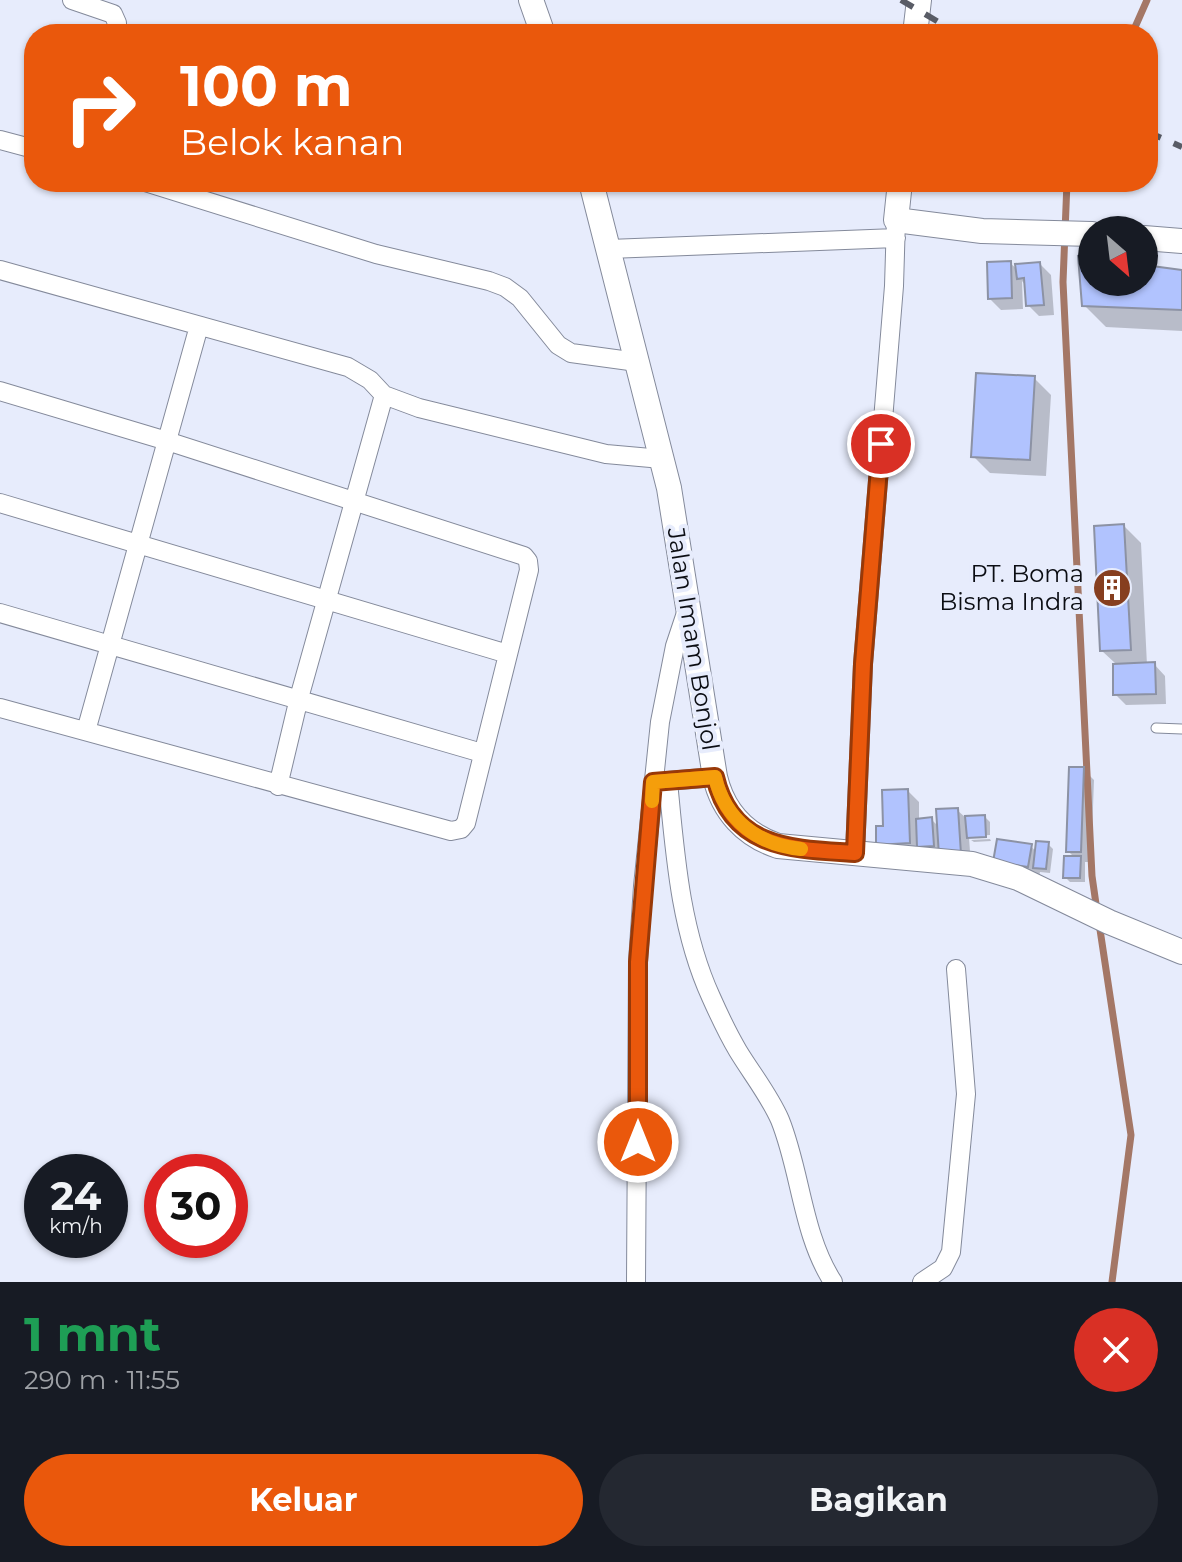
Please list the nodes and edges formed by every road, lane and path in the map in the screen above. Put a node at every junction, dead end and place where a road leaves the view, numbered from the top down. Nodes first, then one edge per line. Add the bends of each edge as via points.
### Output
1 (72, 0) edge
2 (531, 0) edge
3 (919, 0) edge
4 (117, 24) edge
5 (539, 24) edge
6 (916, 24) edge
7 (0, 140) edge
8 (24, 146) edge
9 (177, 192) edge
10 (594, 192) edge
11 (899, 192) edge
12 (896, 229) junction
13 (1077, 233) edge
14 (1158, 239) edge
15 (1182, 241) edge
16 (609, 249) junction
17 (0, 270) edge
18 (199, 326) junction
19 (637, 362) junction
20 (0, 391) edge
21 (384, 395) junction
22 (167, 441) junction
23 (662, 459) junction
24 (355, 500) junction
25 (0, 503) edge
26 (138, 544) junction
27 (327, 600) junction
28 (688, 607) junction
29 (0, 613) edge
30 (110, 645) junction
31 (508, 654) junction
32 (299, 698) junction
33 (0, 708) edge
34 (1156, 728) dead end
35 (1182, 729) edge
36 (86, 731) junction
37 (482, 753) junction
38 (715, 777) junction
39 (660, 782) junction
40 (278, 786) junction
41 (855, 853) junction
42 (1182, 952) edge
43 (956, 969) dead end
44 (636, 1282) edge
45 (833, 1282) edge
46 (922, 1282) edge

1 - 4 street via 113,14
2 - 5 street
3 - 6 street
7 - 8 street
9 - 19 street via 376,254 489,281 520,298 558,345 571,353
10 - 16 street, Jalan Imam Bonjol
11 - 12 street
12 - 13 street
12 - 16 street
12 - 41 street via 863,664
14 - 15 street
16 - 19 street, Jalan Imam Bonjol
17 - 18 street
18 - 21 street via 348,367
18 - 22 street
19 - 23 street, Jalan Imam Bonjol
20 - 22 street
21 - 23 street via 606,454
21 - 24 street
22 - 24 street
22 - 26 street
23 - 28 street, Jalan Imam Bonjol
24 - 27 street
24 - 31 street via 524,556 529,570
25 - 26 street
26 - 27 street
26 - 30 street
27 - 31 street
27 - 32 street
28 - 38 street, Jalan Imam Bonjol
28 - 39 street via 671,663
29 - 30 street
30 - 32 street
30 - 36 street
31 - 37 street
32 - 37 street
32 - 40 street
33 - 36 street
34 - 35 lane
36 - 40 street
37 - 40 street via 466,823 451,831
38 - 39 street
38 - 41 street, Jalan Imam Bonjol via 734,818 770,843
39 - 44 street via 638,962
39 - 45 street via 688,930 709,994 778,1117 813,1237
41 - 42 street, Jalan Imam Bonjol via 972,864 1018,878
43 - 46 street via 966,1094 951,1252 943,1268

